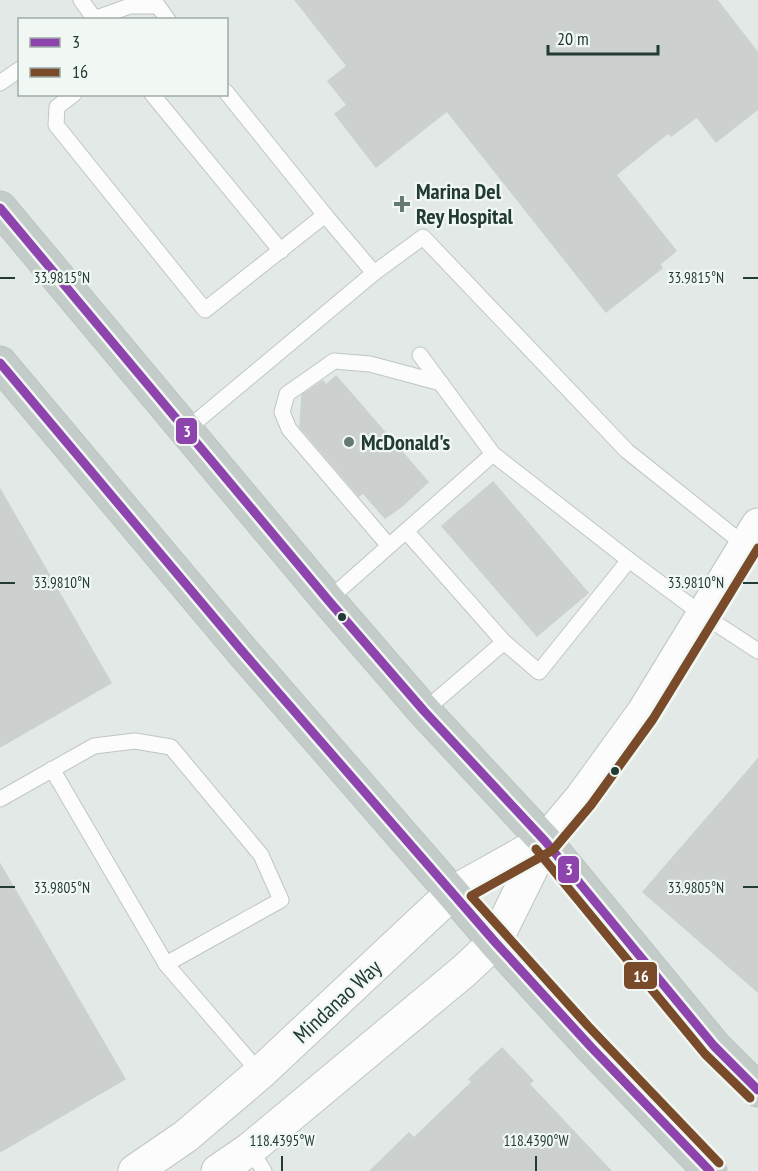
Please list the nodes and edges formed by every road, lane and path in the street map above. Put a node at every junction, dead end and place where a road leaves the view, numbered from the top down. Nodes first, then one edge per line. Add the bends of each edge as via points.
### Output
1 (81, 0) edge
2 (141, 4) edge
3 (91, 18) edge
4 (95, 18) edge
5 (167, 18) edge
6 (18, 70) edge
7 (0, 83) edge
8 (228, 94) edge
9 (71, 96) edge
10 (154, 96) edge
11 (0, 208) edge
12 (325, 215) junction
13 (281, 251) junction
14 (374, 273) junction
15 (420, 355) dead end
16 (0, 363) edge
17 (441, 383) junction
18 (186, 430) junction
19 (493, 454) junction
20 (406, 531) junction
21 (752, 535) edge
22 (389, 546) junction
23 (629, 560) junction
24 (328, 600) junction
25 (703, 615) junction
26 (504, 642) junction
27 (758, 651) edge
28 (424, 711) junction
29 (51, 769) junction
30 (0, 798) edge
31 (545, 841) junction
32 (452, 894) junction
33 (495, 942) junction
34 (166, 964) junction
35 (260, 1073) junction
36 (758, 1090) edge
37 (257, 1160) edge
38 (135, 1171) edge
39 (218, 1171) edge
40 (710, 1171) edge

1 - 3 lane
2 - 4 lane
2 - 5 lane via 158,6
6 - 7 lane
8 - 12 lane
9 - 13 lane via 57,107 56,125 205,310
10 - 13 lane
11 - 18 highway
12 - 13 lane
12 - 14 lane
14 - 18 lane
14 - 21 lane via 423,237 627,451
15 - 17 lane
16 - 32 highway
17 - 19 lane
17 - 22 lane via 370,364 334,361 287,394 282,412 289,429
18 - 24 highway
19 - 20 lane
19 - 23 lane
20 - 22 lane
20 - 26 lane
21 - 25 street, Mindanao Way
22 - 24 lane
23 - 25 lane
23 - 26 lane via 539,672
24 - 28 highway
25 - 27 lane
25 - 31 street, Mindanao Way via 643,712
26 - 28 lane
28 - 31 highway
29 - 30 lane
29 - 34 lane
29 - 34 lane via 94,746 135,741 171,747 261,855 281,900
31 - 32 street, Mindanao Way
31 - 33 street, Mindanao Way
31 - 36 highway via 714,1046
32 - 33 highway
32 - 35 street, Mindanao Way
33 - 37 street, Mindanao Way
33 - 40 highway
34 - 35 lane
35 - 38 street, Mindanao Way via 186,1136
37 - 39 street, Mindanao Way

